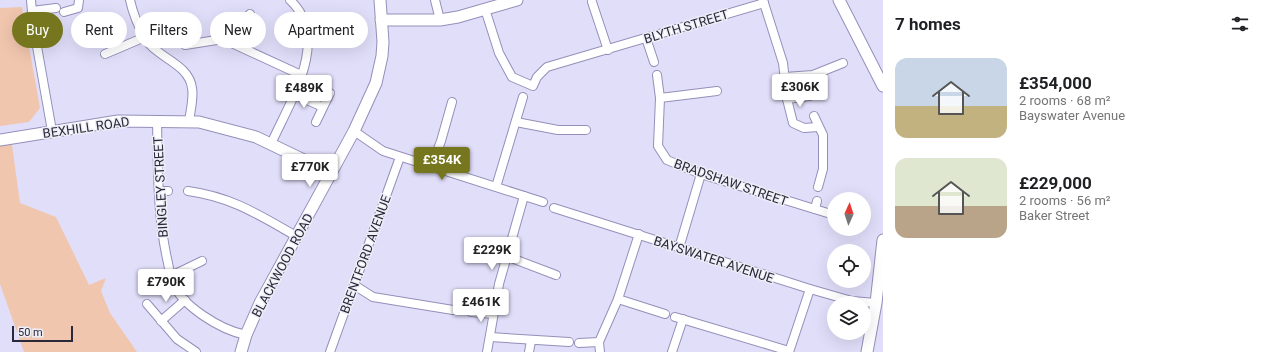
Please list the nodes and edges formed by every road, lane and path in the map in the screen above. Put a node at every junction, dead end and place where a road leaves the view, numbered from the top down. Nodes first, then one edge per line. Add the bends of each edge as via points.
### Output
1 (31, 0) edge
2 (79, 0) edge
3 (130, 0) edge
4 (290, 0) edge
5 (380, 0) edge
6 (435, 0) edge
7 (517, 0) edge
8 (839, 0) edge
9 (592, 2) dead end
10 (763, 2) edge
11 (485, 10) junction
12 (32, 11) junction
13 (135, 17) edge
14 (381, 20) junction
15 (440, 20) junction
16 (646, 38) junction
17 (135, 41) edge
18 (155, 48) edge
19 (242, 48) edge
20 (608, 50) junction
21 (105, 54) dead end
22 (654, 62) dead end
23 (843, 63) dead end
24 (301, 75) junction
25 (657, 75) dead end
26 (785, 76) junction
27 (883, 86) edge
28 (717, 91) dead end
29 (330, 93) dead end
30 (293, 94) junction
31 (810, 96) dead end
32 (523, 98) dead end
33 (660, 98) junction
34 (787, 99) junction
35 (452, 102) dead end
36 (323, 107) junction
37 (814, 116) dead end
38 (157, 120) junction
39 (189, 122) junction
40 (316, 122) dead end
41 (516, 122) junction
42 (818, 127) junction
43 (586, 130) dead end
44 (52, 131) junction
45 (354, 132) junction
46 (0, 140) edge
47 (271, 144) junction
48 (400, 157) junction
49 (431, 167) junction
50 (330, 173) junction
51 (701, 174) junction
52 (496, 187) junction
53 (818, 187) dead end
54 (188, 191) dead end
55 (524, 196) junction
56 (543, 202) dead end
57 (554, 208) dead end
58 (827, 211) edge
59 (639, 234) junction
60 (296, 236) junction
61 (883, 240) edge
62 (679, 248) junction
63 (506, 256) junction
64 (202, 261) dead end
65 (881, 270) edge
66 (556, 275) dead end
67 (171, 276) junction
68 (354, 285) junction
69 (810, 289) junction
70 (184, 300) junction
71 (618, 300) junction
72 (147, 304) dead end
73 (876, 304) junction
74 (453, 310) dead end
75 (471, 312) dead end
76 (493, 314) junction
77 (665, 314) dead end
78 (675, 316) dead end
79 (683, 319) junction
80 (161, 321) junction
81 (246, 335) junction
82 (490, 337) junction
83 (530, 341) junction
84 (569, 342) dead end
85 (599, 342) junction
86 (579, 343) dead end
87 (196, 352) edge
88 (241, 352) edge
89 (330, 352) edge
90 (487, 352) edge
91 (530, 352) edge
92 (600, 352) edge
93 (672, 352) edge
94 (789, 352) edge
95 (867, 352) edge

1 - 12 street
2 - 12 street via 78,8
3 - 13 street
4 - 24 street via 298,7 309,38 306,63
5 - 14 street, BLACKWOOD ROAD
6 - 15 street
7 - 11 street
8 - 27 street
9 - 20 street
10 - 16 street, BLYTH STREET
10 - 26 street via 784,63
11 - 15 street
11 - 20 street, BLYTH STREET via 499,53 512,77 533,86 537,77 547,67
12 - 44 street
14 - 15 street
14 - 45 street, BLACKWOOD ROAD via 382,56 376,83
16 - 20 street, BLYTH STREET
16 - 22 street
17 - 21 street
18 - 39 street via 175,63 186,75 192,88
19 - 24 street
23 - 26 street via 813,75
24 - 30 street
25 - 33 street, BRADSHAW STREET
26 - 34 street
28 - 33 street
29 - 36 street
30 - 36 street
30 - 47 street
31 - 34 street
32 - 41 street
33 - 51 street, BRADSHAW STREET via 658,146 667,160
34 - 42 street via 793,123 804,128
35 - 49 street
36 - 40 street
37 - 42 street
38 - 39 street, BEXHILL ROAD
38 - 44 street, BEXHILL ROAD via 118,121
38 - 67 street, BINGLEY STREET via 164,191 163,243
39 - 47 street, BEXHILL ROAD via 226,128
41 - 43 street via 558,130
41 - 52 street
42 - 53 street via 823,135 824,153
44 - 46 street, BEXHILL ROAD
45 - 48 street
45 - 50 street, BLACKWOOD ROAD
47 - 50 street, BEXHILL ROAD
48 - 49 street
48 - 68 street, BRENTFORD AVENUE
49 - 52 street
50 - 60 street, BLACKWOOD ROAD
51 - 58 street, BRADSHAW STREET via 816,205
51 - 62 street
52 - 55 street
54 - 60 street via 226,198
55 - 56 street
55 - 63 street
57 - 59 street, BAYSWATER AVENUE
59 - 62 street, BAYSWATER AVENUE
59 - 71 street
60 - 81 street, BLACKWOOD ROAD
61 - 65 street
62 - 69 street, BAYSWATER AVENUE
63 - 66 street
63 - 76 street
64 - 67 street
65 - 73 street
67 - 70 street, BINGLEY STREET
68 - 74 street via 373,297
68 - 89 street, BRENTFORD AVENUE
69 - 73 street, BAYSWATER AVENUE via 852,301
69 - 94 street
70 - 80 street
70 - 81 street, BINGLEY STREET via 216,324
71 - 77 street
71 - 85 street
72 - 80 street
73 - 95 street
75 - 76 street
76 - 82 street
78 - 79 street
79 - 93 street
79 - 94 street
80 - 87 street via 177,339
81 - 88 street, BLACKWOOD ROAD
82 - 83 street
82 - 90 street
83 - 84 street
83 - 91 street
85 - 86 street
85 - 92 street

